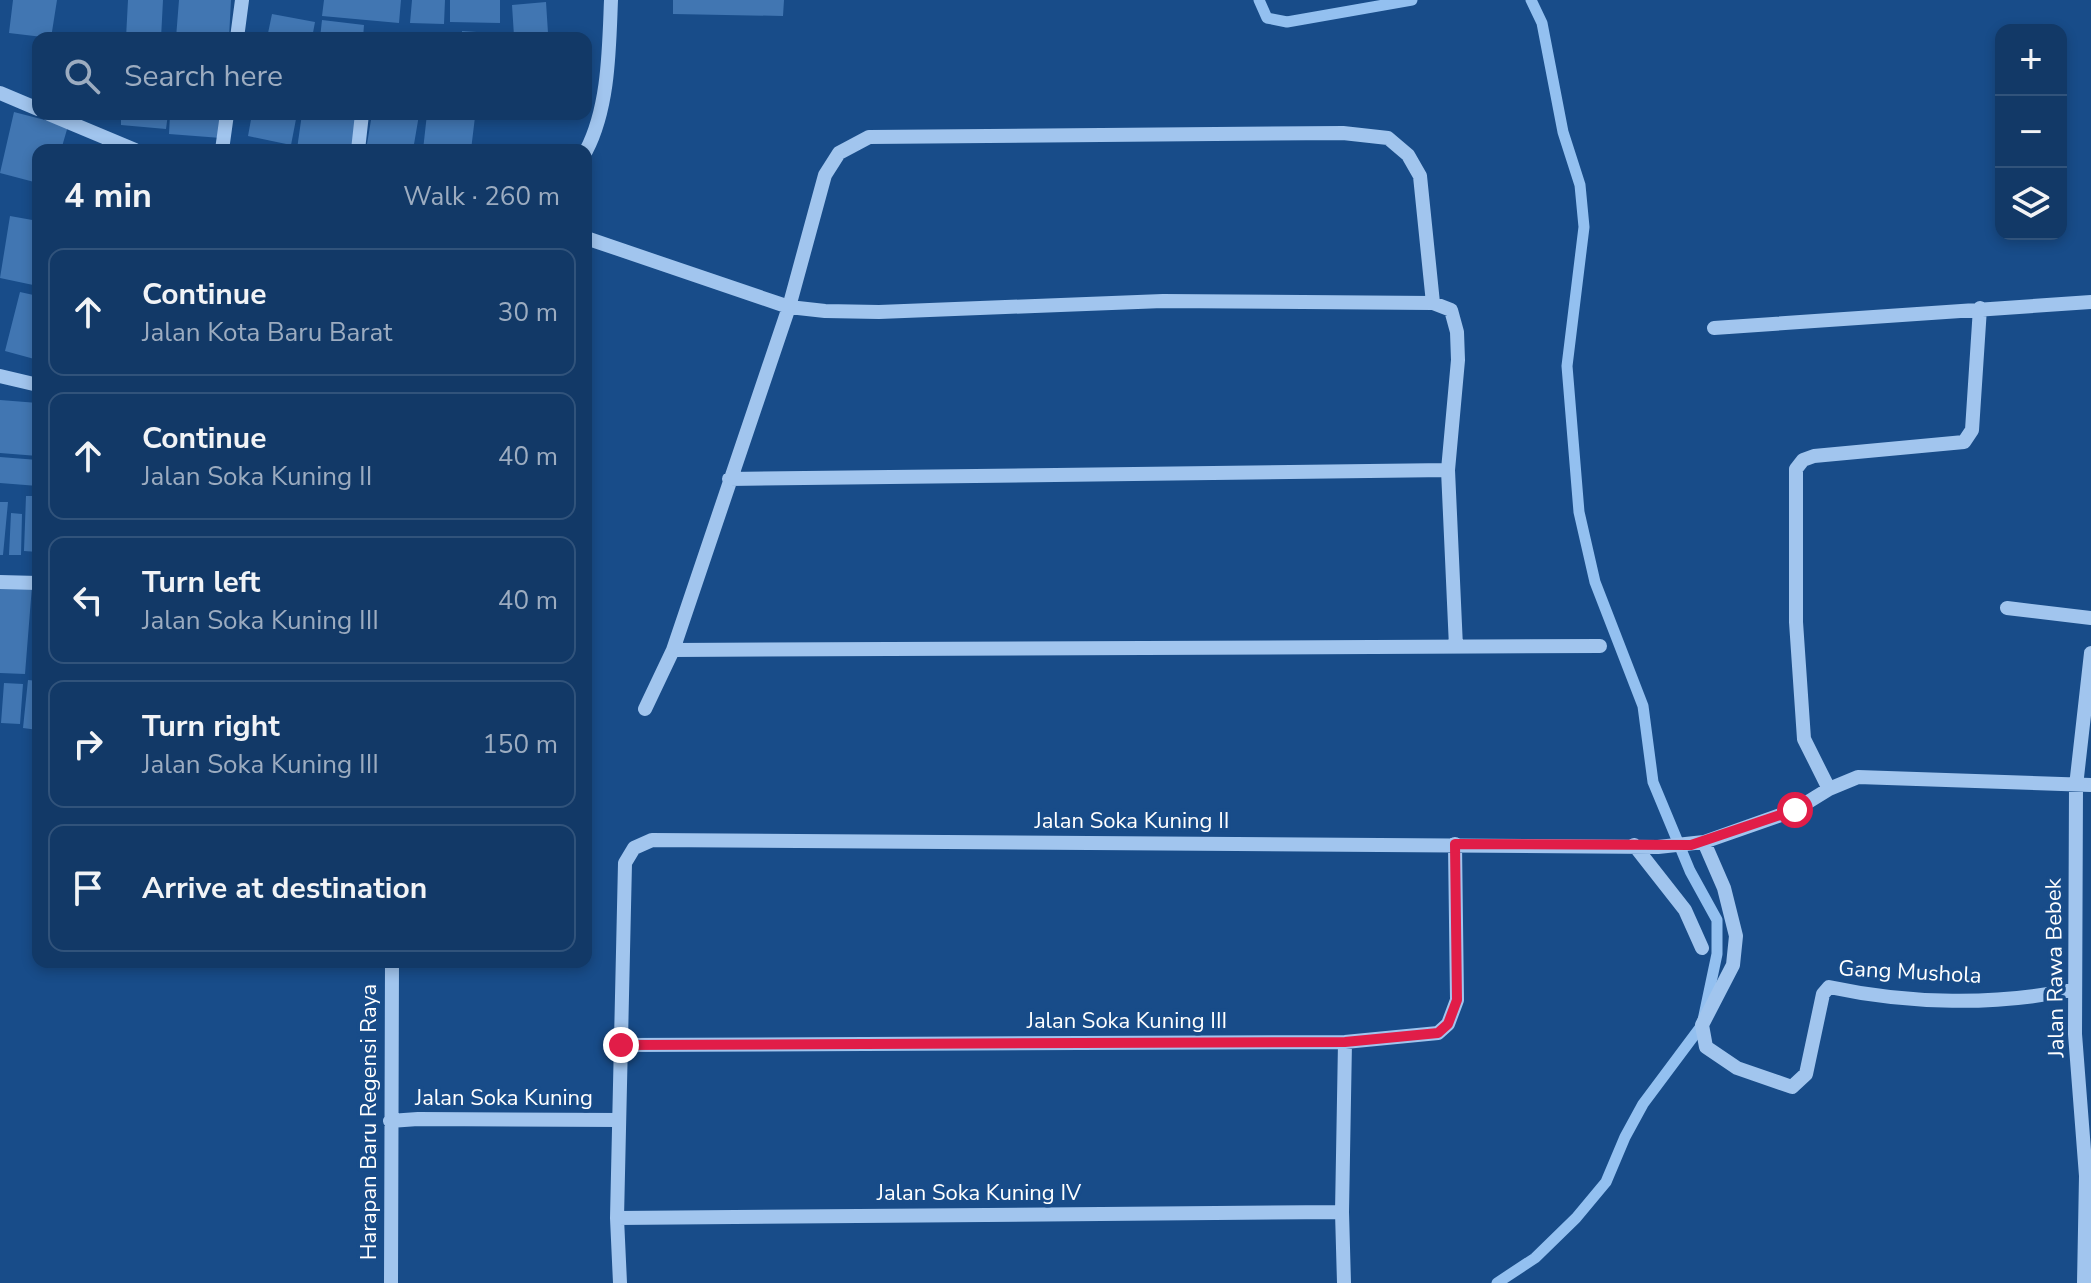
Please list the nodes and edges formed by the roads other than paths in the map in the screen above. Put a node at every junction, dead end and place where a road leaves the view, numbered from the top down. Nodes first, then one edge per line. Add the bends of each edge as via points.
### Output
1 (242, 0) edge
2 (611, 0) edge
3 (238, 32) edge
4 (0, 93) edge
5 (32, 106) edge
6 (63, 120) edge
7 (226, 120) edge
8 (361, 120) edge
9 (121, 144) edge
10 (223, 144) edge
11 (359, 144) edge
12 (590, 144) edge
13 (592, 240) edge
14 (2091, 302) edge
15 (1433, 303) junction
16 (789, 307) junction
17 (1980, 308) junction
18 (1714, 328) dead end
19 (0, 376) edge
20 (32, 384) edge
21 (1448, 470) junction
22 (729, 479) junction
23 (0, 582) edge
24 (32, 583) edge
25 (2007, 608) dead end
26 (2091, 618) edge
27 (1600, 646) dead end
28 (1456, 647) junction
29 (673, 650) junction
30 (2091, 653) edge
31 (645, 709) dead end
32 (2084, 785) edge
33 (1829, 789) junction
34 (1698, 843) junction
35 (1455, 844) junction
36 (1634, 845) junction
37 (1702, 948) dead end
38 (392, 968) edge
39 (2075, 989) junction
40 (2091, 1033) edge
41 (2075, 1034) junction
42 (1345, 1042) junction
43 (621, 1045) junction
44 (619, 1120) junction
45 (390, 1121) junction
46 (1342, 1212) junction
47 (617, 1218) junction
48 (391, 1283) edge
49 (620, 1283) edge
50 (1344, 1283) edge
51 (2084, 1283) edge

1 - 3 street
2 - 12 street via 602,95
4 - 5 street
6 - 9 street
7 - 10 street
8 - 11 street
13 - 16 street
14 - 17 street
15 - 16 street via 1163,301 879,312
15 - 16 street via 1420,176 1408,155 1388,138 1343,133 869,137 839,153 825,175
15 - 21 street via 1451,310 1457,332
16 - 22 street
17 - 18 street
17 - 33 street via 1972,430 1964,442 1814,456 1796,469 1796,622 1804,739
19 - 20 street
21 - 22 street
21 - 28 street
22 - 29 street
23 - 24 street
25 - 26 street
27 - 28 street
28 - 29 street
29 - 31 street
30 - 32 street, Jalan Rawa Bebek
32 - 33 street, Jalan Soka Kuning II via 1858,777
32 - 39 street, Jalan Rawa Bebek
33 - 34 street, Jalan Soka Kuning II via 1795,810
34 - 36 street, Jalan Soka Kuning II
34 - 39 street, Gang Mushola via 1724,888 1736,936 1733,965 1702,1025 1706,1047 1737,1068 1792,1087 1806,1074 1823,994 1829,987 1952,1000
35 - 36 street, Jalan Soka Kuning II
35 - 42 street, Jalan Soka Kuning III via 1457,1000 1448,1024 1438,1033
35 - 43 street, Jalan Soka Kuning II via 652,840 634,848 625,863
36 - 37 street via 1685,910
38 - 45 street, Harapan Baru Regensi Raya
39 - 41 street, Jalan Rawa Bebek
40 - 41 street
41 - 51 street, Jalan Rawa Bebek via 2086,1176
42 - 43 street, Jalan Soka Kuning III
42 - 46 street
43 - 44 street
44 - 45 street, Jalan Soka Kuning
44 - 47 street
45 - 48 street, Harapan Baru Regensi Raya
46 - 47 street, Jalan Soka Kuning IV
46 - 50 street
47 - 49 street

